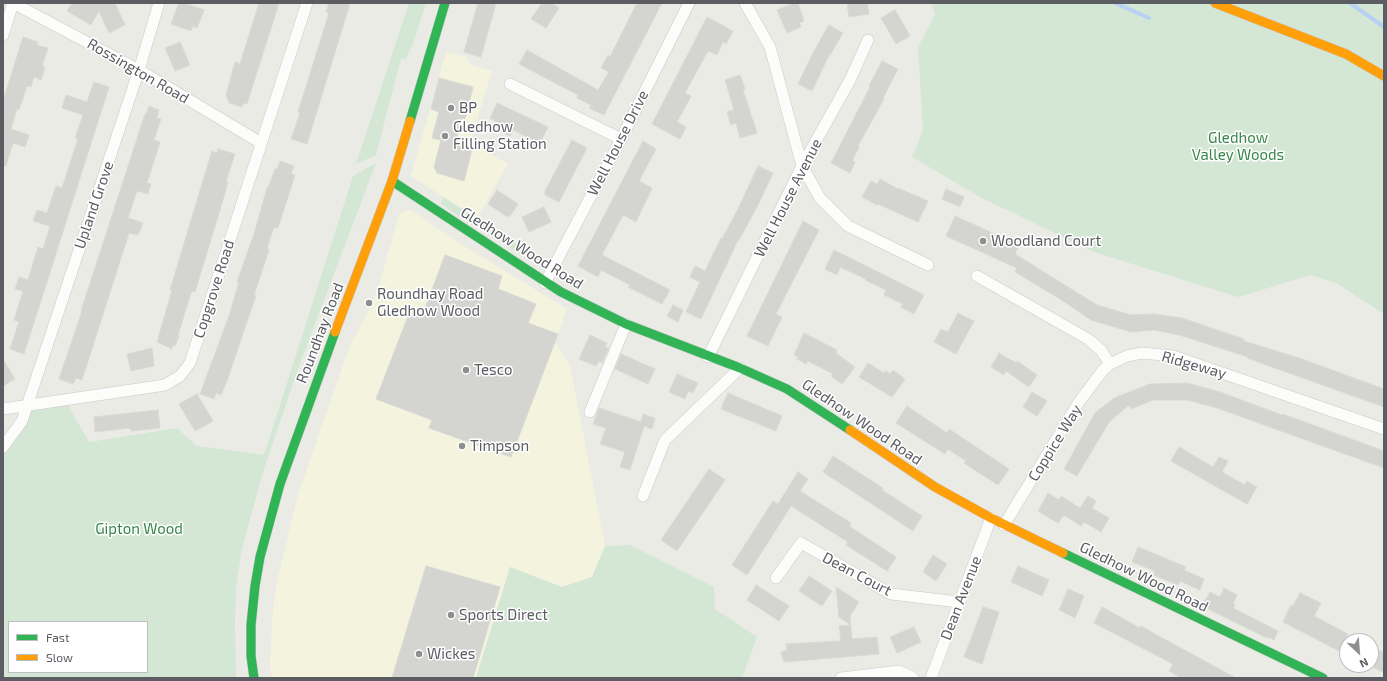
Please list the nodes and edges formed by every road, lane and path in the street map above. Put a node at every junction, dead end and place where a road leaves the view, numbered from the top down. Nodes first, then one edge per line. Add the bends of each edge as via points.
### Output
1 (13, 3) edge
2 (159, 3) edge
3 (307, 3) edge
4 (445, 3) edge
5 (689, 3) edge
6 (746, 3) edge
7 (1215, 3) edge
8 (3, 35) edge
9 (868, 40) dead end
10 (139, 70) junction
11 (1384, 76) edge
12 (510, 84) dead end
13 (621, 139) junction
14 (261, 143) junction
15 (802, 166) junction
16 (392, 181) junction
17 (928, 265) dead end
18 (977, 276) dead end
19 (545, 283) junction
20 (626, 324) junction
21 (708, 356) junction
22 (1110, 364) junction
23 (740, 368) junction
24 (26, 405) junction
25 (3, 409) edge
26 (590, 412) dead end
27 (1384, 428) edge
28 (3, 447) edge
29 (643, 496) dead end
30 (991, 518) junction
31 (1004, 525) junction
32 (776, 578) dead end
33 (959, 602) junction
34 (254, 678) edge
35 (842, 678) edge
36 (913, 678) edge
37 (930, 678) edge
38 (1323, 678) edge

1 - 8 street
1 - 10 street, Rossington Road
2 - 10 street, Upland Grove
3 - 14 street, Copgrove Road
4 - 16 street, Roundhay Road
5 - 13 street, Well House Drive
6 - 15 street via 770,47
7 - 11 street via 1346,54
9 - 15 street, Well House Avenue via 850,80
10 - 14 street, Rossington Road
10 - 24 street, Upland Grove
12 - 13 street
13 - 19 street, Well House Drive
14 - 24 street, Copgrove Road via 190,363 180,376 165,385
15 - 17 street via 820,198 848,226
15 - 21 street, Well House Avenue
16 - 19 street, Gledhow Wood Road
16 - 34 street, Roundhay Road via 280,484 255,586 251,625
18 - 22 street via 1088,340 1101,350
19 - 20 street, Gledhow Wood Road
20 - 21 street, Gledhow Wood Road
20 - 26 street
21 - 23 street, Gledhow Wood Road
22 - 27 street, Ridgeway via 1127,356 1142,353 1173,356
22 - 31 street, Coppice Way via 1080,402
23 - 29 street via 665,440
23 - 30 street, Gledhow Wood Road via 787,389 935,487
24 - 25 street, Copgrove Road
24 - 28 street via 22,421
30 - 31 street, Gledhow Wood Road
30 - 33 street, Dean Avenue
31 - 38 street, Gledhow Wood Road
32 - 33 street, Dean Court via 801,543 891,594
33 - 37 street, Dean Avenue
35 - 36 street via 899,671

